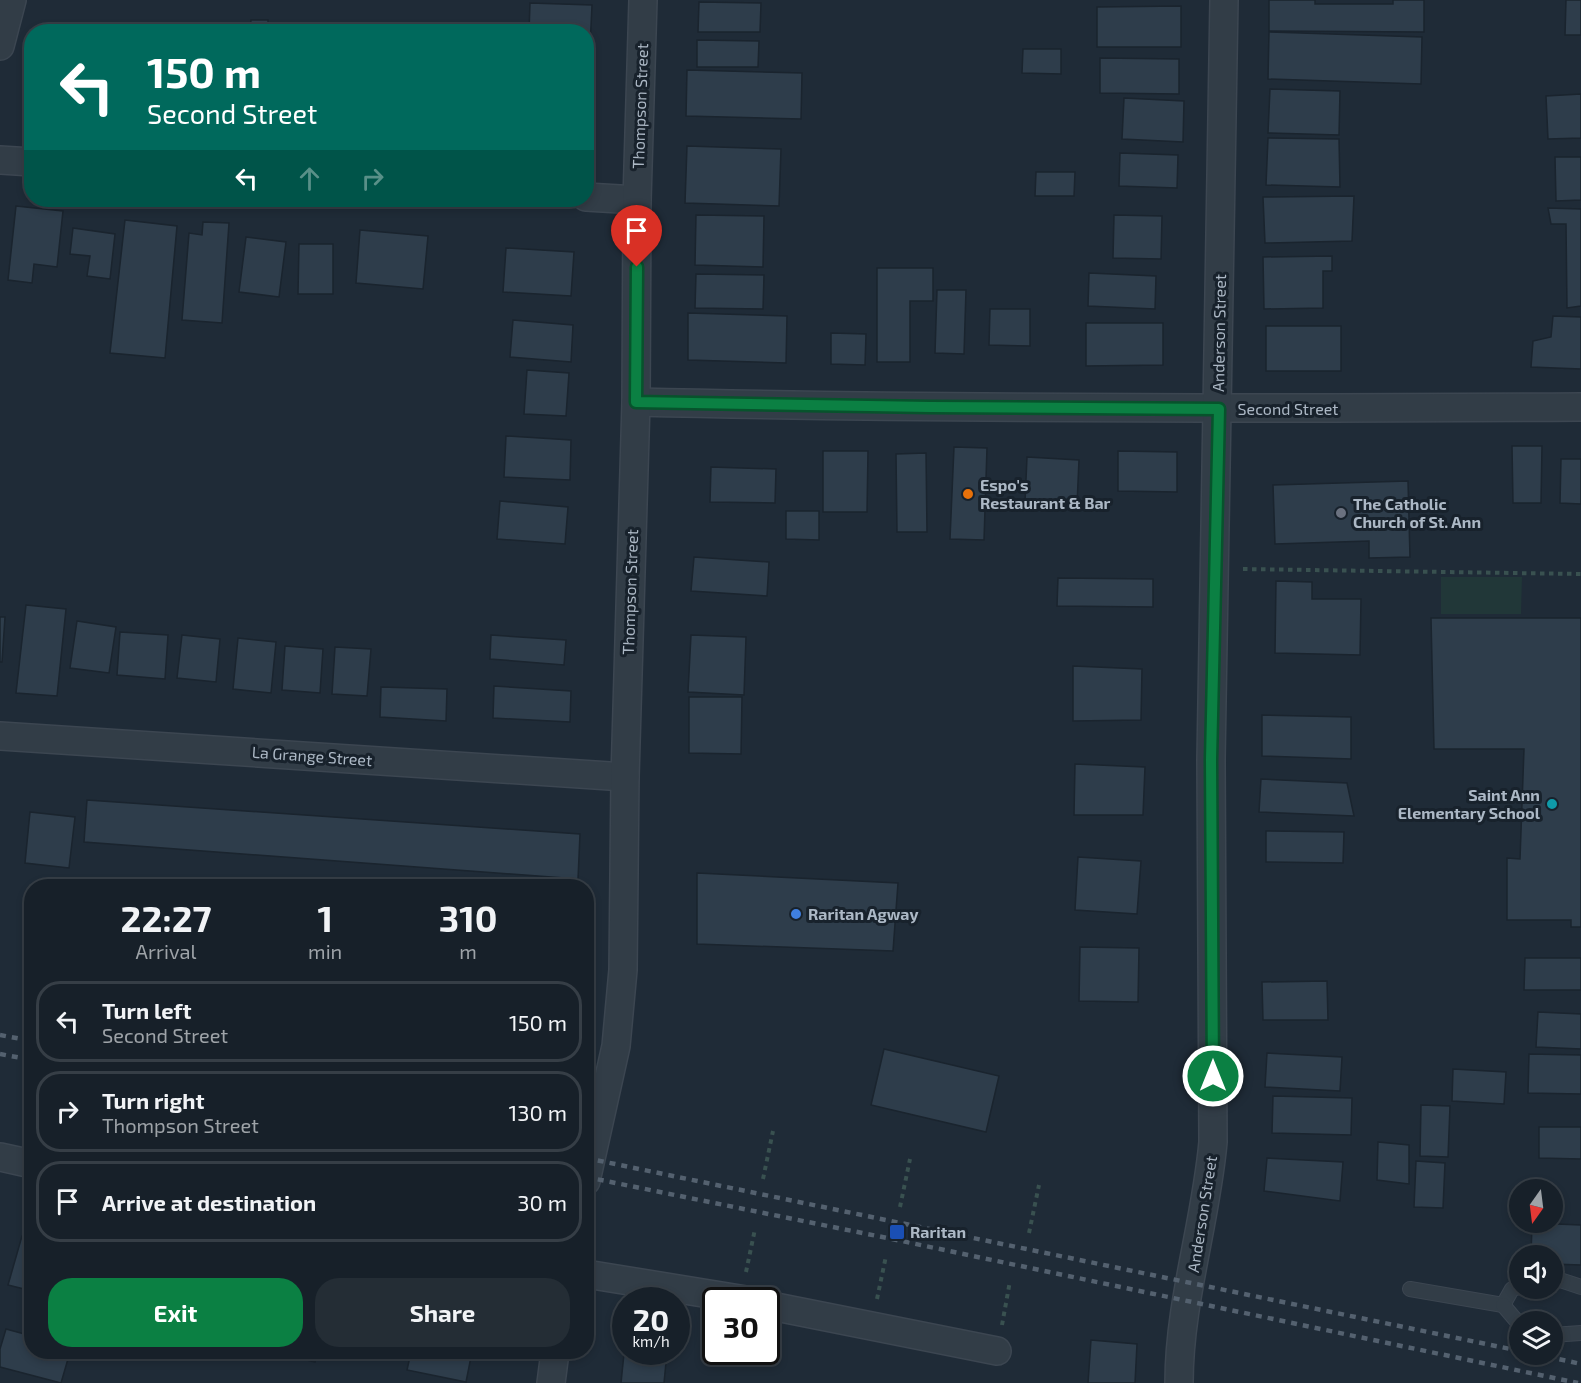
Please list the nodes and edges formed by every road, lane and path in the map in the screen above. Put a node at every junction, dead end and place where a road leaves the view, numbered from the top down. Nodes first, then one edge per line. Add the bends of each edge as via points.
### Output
1 (12, 0) edge
2 (643, 0) edge
3 (1224, 0) edge
4 (0, 46) edge
5 (0, 160) edge
6 (24, 162) edge
7 (594, 197) edge
8 (637, 200) junction
9 (636, 402) junction
10 (1581, 407) edge
11 (1219, 409) junction
12 (1215, 568) junction
13 (1581, 574) edge
14 (0, 736) edge
15 (625, 777) junction
16 (772, 1131) dead end
17 (594, 1146) edge
18 (0, 1157) edge
19 (910, 1159) dead end
20 (24, 1162) edge
21 (763, 1179) dead end
22 (1039, 1185) dead end
23 (900, 1207) dead end
24 (755, 1229) dead end
25 (1029, 1233) dead end
26 (886, 1256) dead end
27 (594, 1275) edge
28 (1010, 1281) dead end
29 (1563, 1281) edge
30 (745, 1287) edge
31 (1581, 1287) edge
32 (1410, 1289) dead end
33 (702, 1293) edge
34 (1509, 1294) edge
35 (1503, 1305) junction
36 (780, 1308) edge
37 (1509, 1312) edge
38 (871, 1326) junction
39 (1581, 1333) edge
40 (1563, 1334) edge
41 (998, 1351) joint
42 (554, 1359) edge
43 (551, 1383) edge
44 (1179, 1383) edge

1 - 4 street
2 - 8 street, Thompson Street
3 - 11 street, Anderson Street
5 - 6 street
7 - 8 street
8 - 9 street, Thompson Street
9 - 11 street, Second Street
9 - 15 street, Thompson Street
10 - 11 street, Second Street
11 - 12 street, Anderson Street
12 - 13 path
12 - 44 street, Anderson Street via 1211,760 1213,1142 1210,1182 1187,1302
14 - 15 street, La Grange Street
15 - 17 street, Thompson Street via 621,1001 612,1066
16 - 21 path
18 - 20 street
19 - 23 path
22 - 25 path
24 - 30 path
26 - 38 path
27 - 33 street
28 - 41 path
29 - 31 lane
32 - 35 lane
34 - 35 lane
35 - 37 lane
36 - 38 street
38 - 41 street
39 - 40 lane
42 - 43 street

